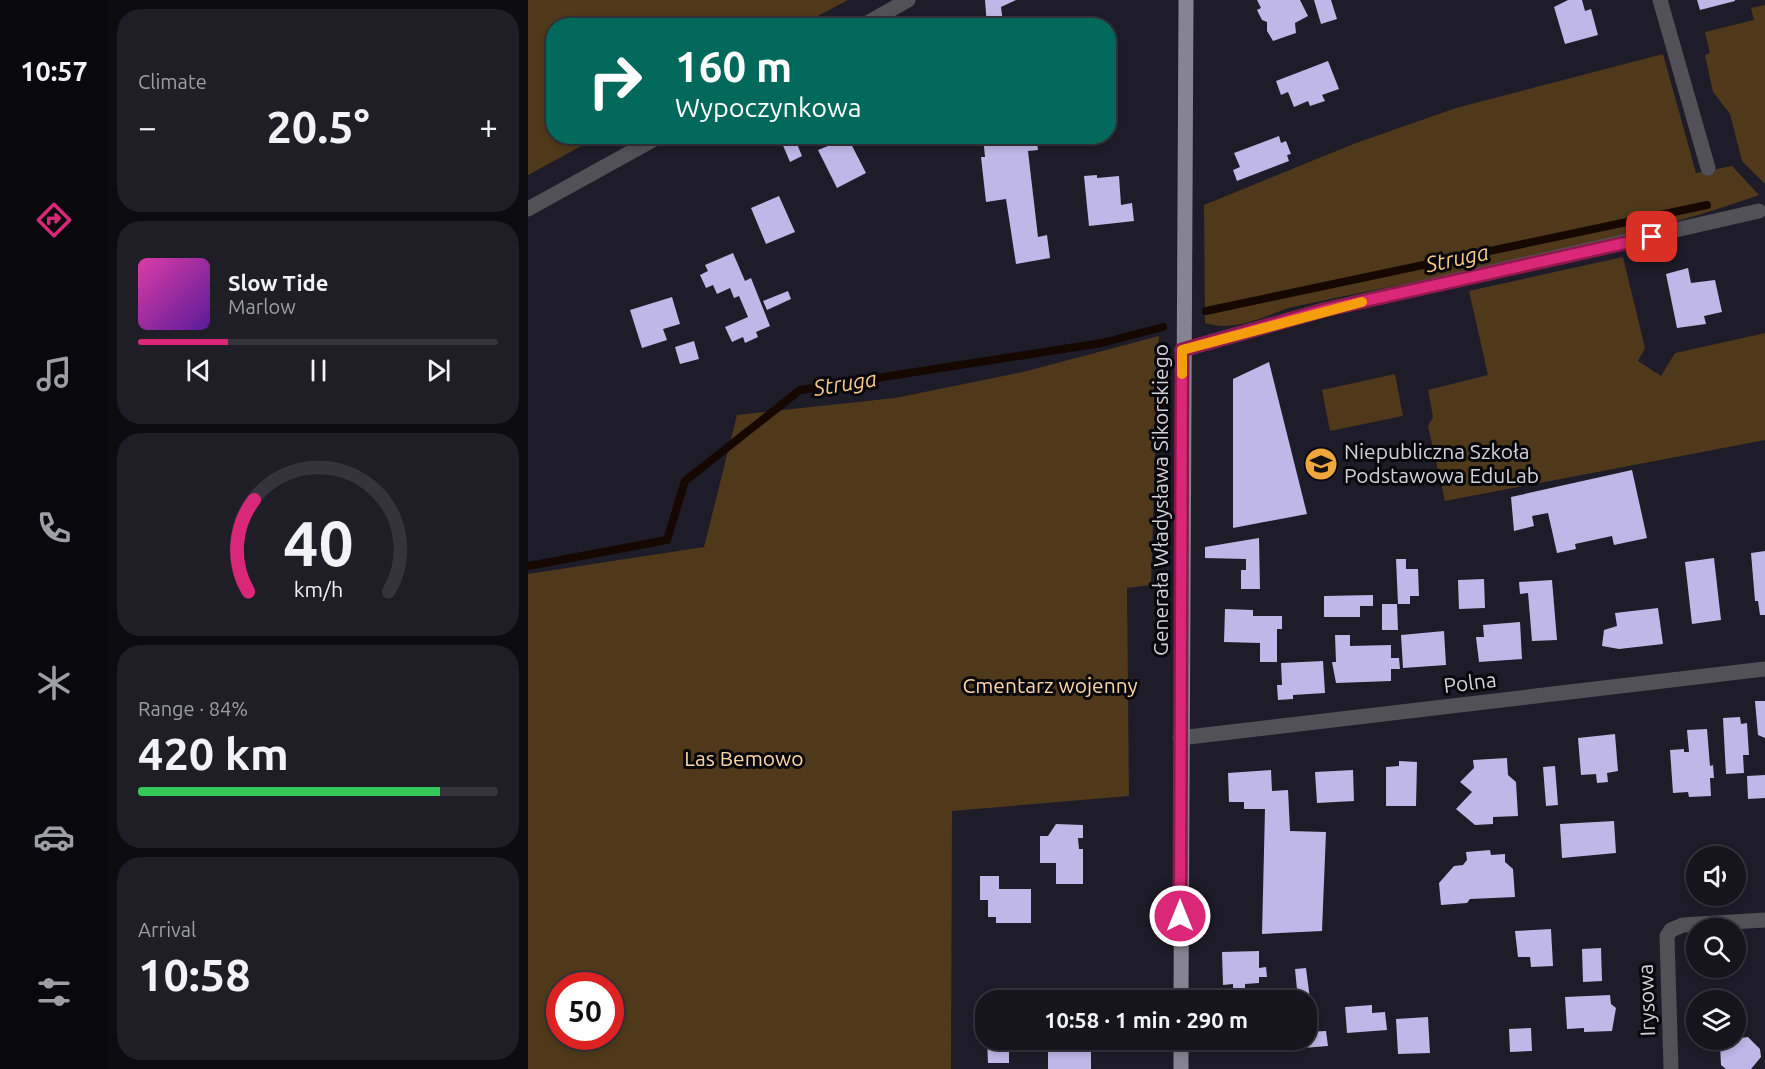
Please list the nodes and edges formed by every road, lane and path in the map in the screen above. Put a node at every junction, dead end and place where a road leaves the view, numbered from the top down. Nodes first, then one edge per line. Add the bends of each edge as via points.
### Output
1 (908, 0) edge
2 (1186, 0) edge
3 (1660, 0) edge
4 (876, 18) edge
5 (646, 144) edge
6 (1708, 168) dead end
7 (528, 209) edge
8 (1760, 211) dead end
9 (1182, 350) junction
10 (1765, 669) edge
11 (1180, 738) junction
12 (1765, 920) edge
13 (1181, 990) edge
14 (1181, 1050) edge
15 (1181, 1069) edge
16 (1671, 1069) edge

1 - 4 street
2 - 9 main road, Generała Władysława Sikorskiego
3 - 6 street
5 - 7 street
8 - 9 street via 1324,310
9 - 11 main road, Generała Władysława Sikorskiego
10 - 11 street, Polna
11 - 13 main road, Generała Władysława Sikorskiego
12 - 16 street, Irysowa via 1683,925 1671,930 1666,943
14 - 15 main road

